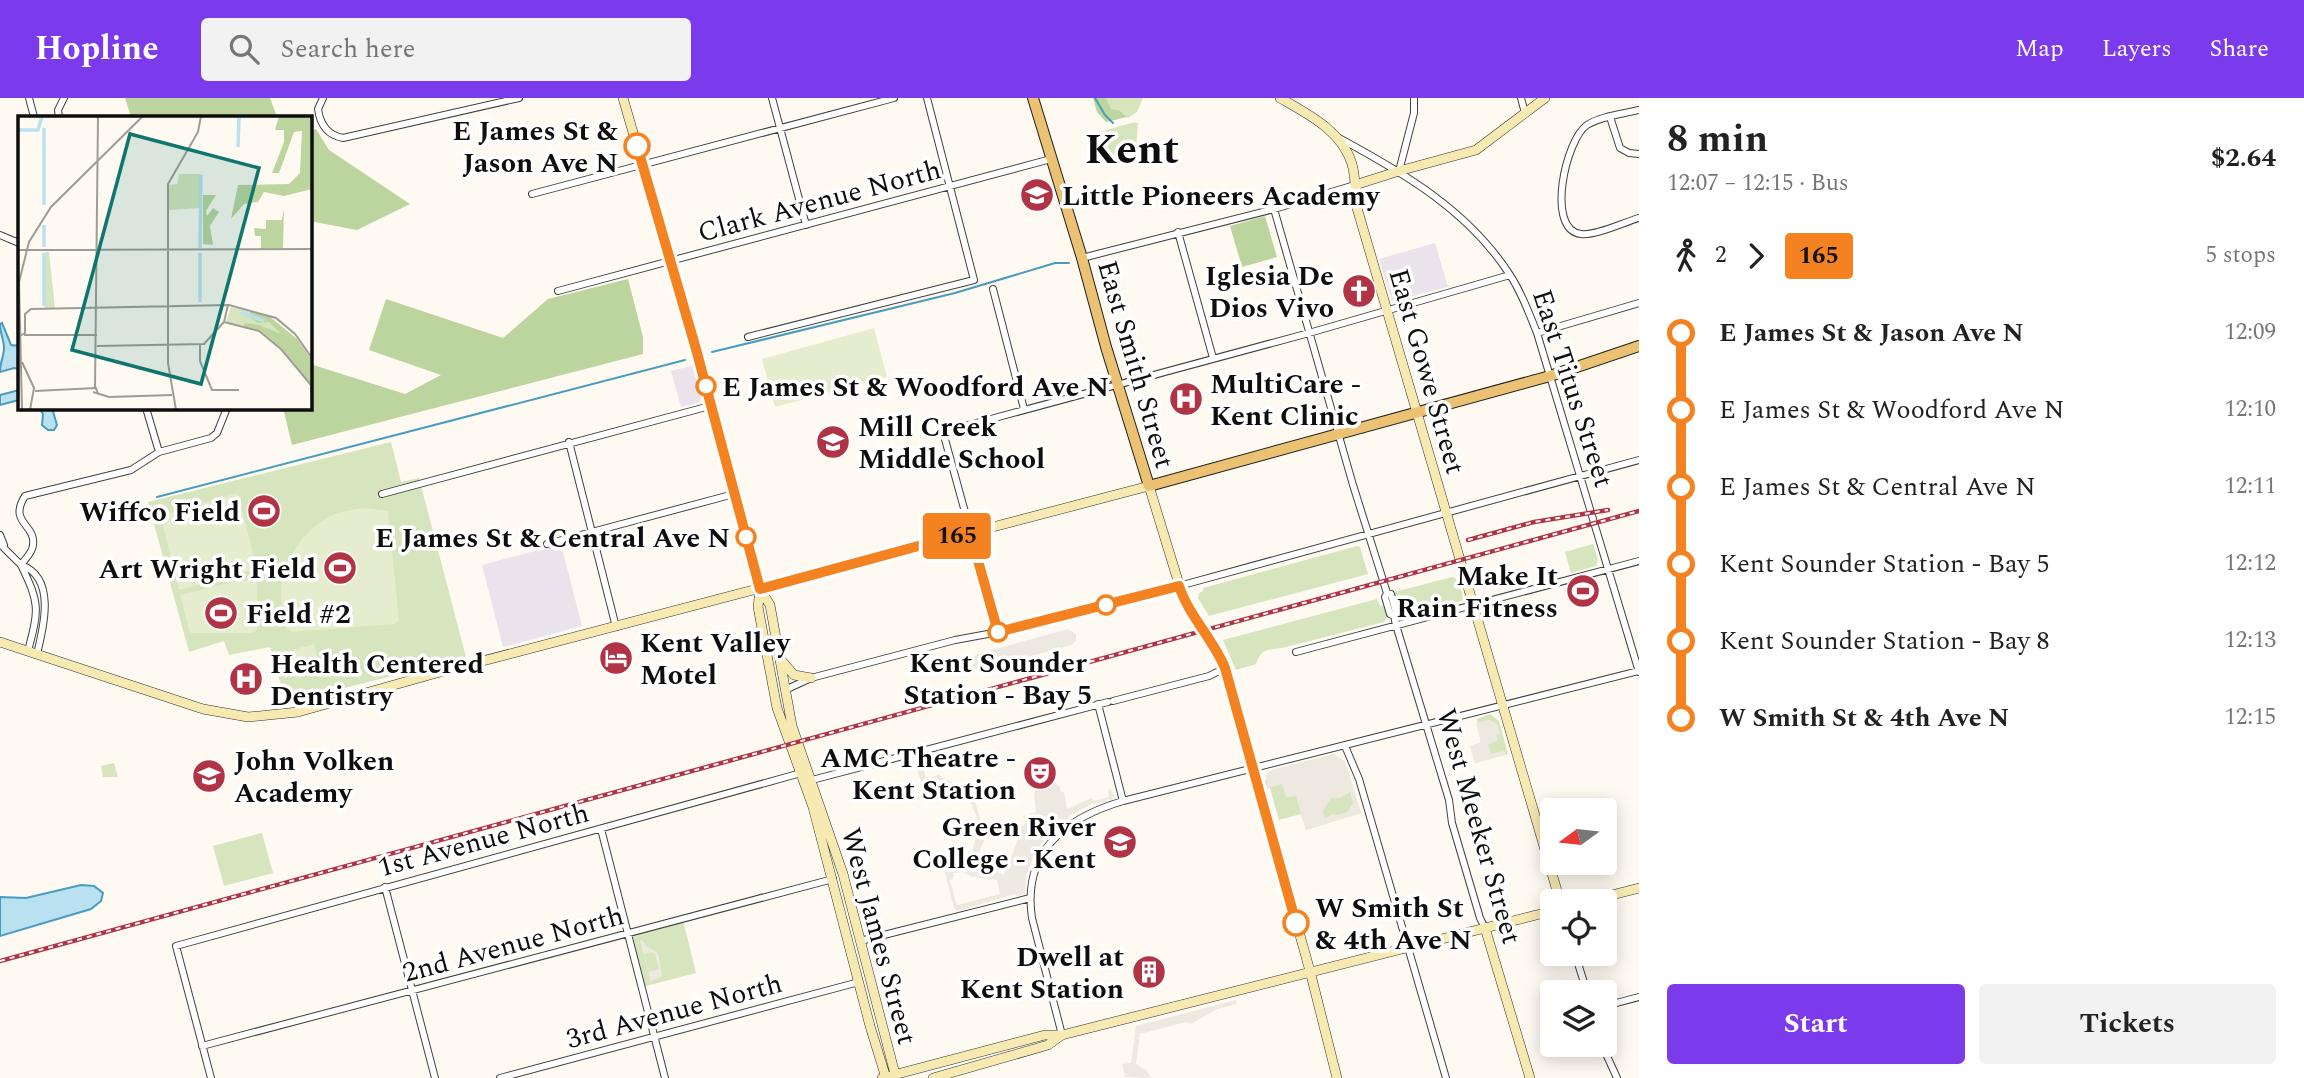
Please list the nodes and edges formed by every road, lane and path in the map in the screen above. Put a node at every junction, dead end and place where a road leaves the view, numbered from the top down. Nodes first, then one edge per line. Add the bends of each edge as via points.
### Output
1 (29, 98) edge
2 (64, 98) edge
3 (323, 98) edge
4 (519, 98) edge
5 (623, 98) edge
6 (772, 98) edge
7 (894, 98) edge
8 (927, 98) edge
9 (1032, 98) edge
10 (1280, 98) edge
11 (1414, 98) edge
12 (1521, 98) edge
13 (1545, 98) edge
14 (1639, 110) edge
15 (1525, 113) junction
16 (34, 116) edge
17 (59, 116) edge
18 (1611, 117) junction
19 (781, 128) junction
20 (1337, 137) junction
21 (1639, 154) edge
22 (1051, 159) junction
23 (642, 166) junction
24 (1399, 170) junction
25 (1355, 185) junction
26 (950, 187) junction
27 (532, 194) dead end
28 (1274, 209) junction
29 (1639, 218) edge
30 (806, 225) junction
31 (1178, 232) junction
32 (0, 235) edge
33 (18, 240) edge
34 (1082, 258) junction
35 (671, 262) junction
36 (1510, 275) junction
37 (993, 289) dead end
38 (558, 291) dead end
39 (1639, 303) edge
40 (1387, 310) junction
41 (1309, 332) junction
42 (1537, 333) junction
43 (748, 337) dead end
44 (1639, 346) edge
45 (1213, 358) junction
46 (1550, 376) junction
47 (1117, 384) junction
48 (710, 405) junction
49 (1024, 409) junction
50 (147, 410) edge
51 (226, 410) edge
52 (1417, 412) junction
53 (1338, 433) junction
54 (569, 442) junction
55 (159, 452) junction
56 (1639, 460) edge
57 (1581, 477) junction
58 (1149, 486) junction
59 (382, 494) dead end
60 (734, 494) junction
61 (1446, 512) junction
62 (592, 532) junction
63 (970, 532) junction
64 (0, 535) edge
65 (1369, 536) junction
66 (2, 544) edge
67 (547, 544) dead end
68 (1639, 561) edge
69 (20, 565) junction
70 (1609, 569) junction
71 (1179, 586) junction
72 (760, 589) junction
73 (1474, 606) junction
74 (1396, 625) junction
75 (616, 627) junction
76 (998, 632) junction
77 (0, 642) edge
78 (32, 652) junction
79 (1296, 652) dead end
80 (779, 658) junction
81 (1225, 668) junction
82 (1639, 672) edge
83 (811, 678) junction
84 (785, 690) junction
85 (1098, 704) junction
86 (1503, 705) junction
87 (1427, 724) junction
88 (1345, 746) junction
89 (1252, 769) junction
90 (801, 773) junction
91 (812, 780) junction
92 (1123, 802) junction
93 (601, 829) junction
94 (834, 879) junction
95 (385, 887) junction
96 (1639, 888) edge
97 (1557, 889) edge
98 (1617, 894) edge
99 (1030, 898) junction
100 (839, 902) junction
101 (1540, 914) edge
102 (1485, 928) junction
103 (628, 934) junction
104 (860, 942) junction
105 (1408, 947) junction
106 (1310, 971) junction
107 (859, 982) junction
108 (413, 991) junction
109 (1639, 997) edge
110 (1617, 1003) edge
111 (1062, 1035) junction
112 (654, 1037) junction
113 (202, 1045) junction
114 (1607, 1057) edge
115 (889, 1077) edge
116 (211, 1078) edge
117 (435, 1078) edge
118 (500, 1078) edge
119 (665, 1078) edge
120 (933, 1078) edge
121 (1336, 1078) edge
122 (1446, 1078) edge
123 (1530, 1078) edge
124 (1617, 1078) edge

1 - 16 street
2 - 17 street
3 - 4 street via 318,113 326,130 338,138 350,138
5 - 23 main road
6 - 19 street
7 - 19 street
8 - 26 street
9 - 22 main road, East Smith Street
10 - 20 main road, East Titus Street
11 - 24 street
12 - 15 street
13 - 15 main road
14 - 18 street
15 - 24 main road via 1476,150
18 - 21 street via 1619,148
18 - 29 street via 1589,123 1579,134 1566,166 1561,213 1565,225 1580,234
19 - 23 street
19 - 30 street
20 - 24 street, East Titus Street
20 - 25 main road, East Titus Street via 1353,166
22 - 26 street, Clark Avenue North
22 - 34 main road, East Smith Street
23 - 27 street
23 - 35 main road
24 - 25 main road
24 - 36 street, East Titus Street via 1461,219
25 - 28 street
25 - 40 main road, East Gowe Street via 1357,208
26 - 30 street, Clark Avenue North
26 - 43 street via 974,280
28 - 31 street
28 - 41 street, West Meeker Street
30 - 35 street, Clark Avenue North
31 - 34 street
31 - 45 street
32 - 33 street
34 - 47 main road, East Smith Street
35 - 38 street, Clark Avenue North
35 - 48 main road
36 - 40 street
36 - 42 street, East Titus Street
37 - 49 street
39 - 42 street
40 - 41 street
40 - 52 main road, East Gowe Street
41 - 45 street
41 - 53 street, West Meeker Street
42 - 46 street, East Titus Street
44 - 46 main road
45 - 47 street
46 - 52 main road
46 - 57 street, East Titus Street
47 - 49 street
47 - 58 main road, East Smith Street
48 - 54 street
48 - 60 main road
49 - 63 street via 943,432
50 - 55 street
51 - 55 street via 218,433 211,438
52 - 53 main road
52 - 61 main road, East Gowe Street
53 - 58 main road
53 - 65 street, West Meeker Street
54 - 59 street
54 - 62 street
55 - 69 street via 131,470 25,496 19,515 34,543
56 - 57 street
57 - 61 street
57 - 70 street, East Titus Street
58 - 63 main road
58 - 71 main road, East Smith Street
60 - 62 street
60 - 72 main road
61 - 65 street
61 - 73 main road, East Gowe Street
62 - 67 street
62 - 75 street
63 - 72 main road
63 - 76 street
64 - 66 street
65 - 71 street
65 - 74 street, West Meeker Street via 1391,594
66 - 69 street
68 - 70 street
69 - 78 street via 37,602
70 - 73 street
70 - 82 street, East Titus Street
71 - 76 street
71 - 81 main road, East Smith Street
72 - 75 main road
72 - 80 main road, West James Street via 770,605
72 - 90 main road, West James Street via 758,609 773,691
73 - 74 street
73 - 86 main road, East Gowe Street
74 - 79 street
74 - 87 street, West Meeker Street
75 - 78 main road via 298,712 261,717 203,709
76 - 83 street
77 - 78 main road
80 - 83 main road via 793,674
80 - 84 main road, West James Street
81 - 85 street
81 - 89 main road, East Smith Street
82 - 86 street
83 - 84 street
84 - 91 main road, West James Street via 792,726
85 - 91 street
85 - 92 street
86 - 87 street
86 - 97 main road, East Gowe Street
87 - 88 street
87 - 102 street, West Meeker Street via 1451,823
88 - 89 street
88 - 105 street
89 - 92 street
89 - 106 main road, East Smith Street
90 - 93 street, 1st Avenue North
90 - 94 main road, West James Street
91 - 104 main road, West James Street
92 - 99 street via 1083,816 1059,833 1039,861
93 - 95 street, 1st Avenue North
93 - 103 street
94 - 100 main road, West James Street
94 - 103 street, 2nd Avenue North
95 - 108 street
95 - 113 street, 1st Avenue North via 176,946
96 - 98 main road
99 - 104 street
99 - 111 street
100 - 104 main road
100 - 107 main road, West James Street
101 - 102 main road
102 - 105 main road
102 - 123 main road, West Meeker Street
103 - 108 street, 2nd Avenue North
103 - 112 street
104 - 115 main road, West James Street
105 - 106 main road
105 - 122 street
106 - 111 main road
106 - 121 main road, East Smith Street
107 - 112 street, 3rd Avenue North
107 - 115 main road, West James Street
108 - 113 street, 2nd Avenue North
108 - 117 street
109 - 110 street
111 - 115 main road via 1045,1035
111 - 120 main road via 1048,1045
112 - 118 street, 3rd Avenue North
112 - 119 street
113 - 116 street
114 - 124 street

